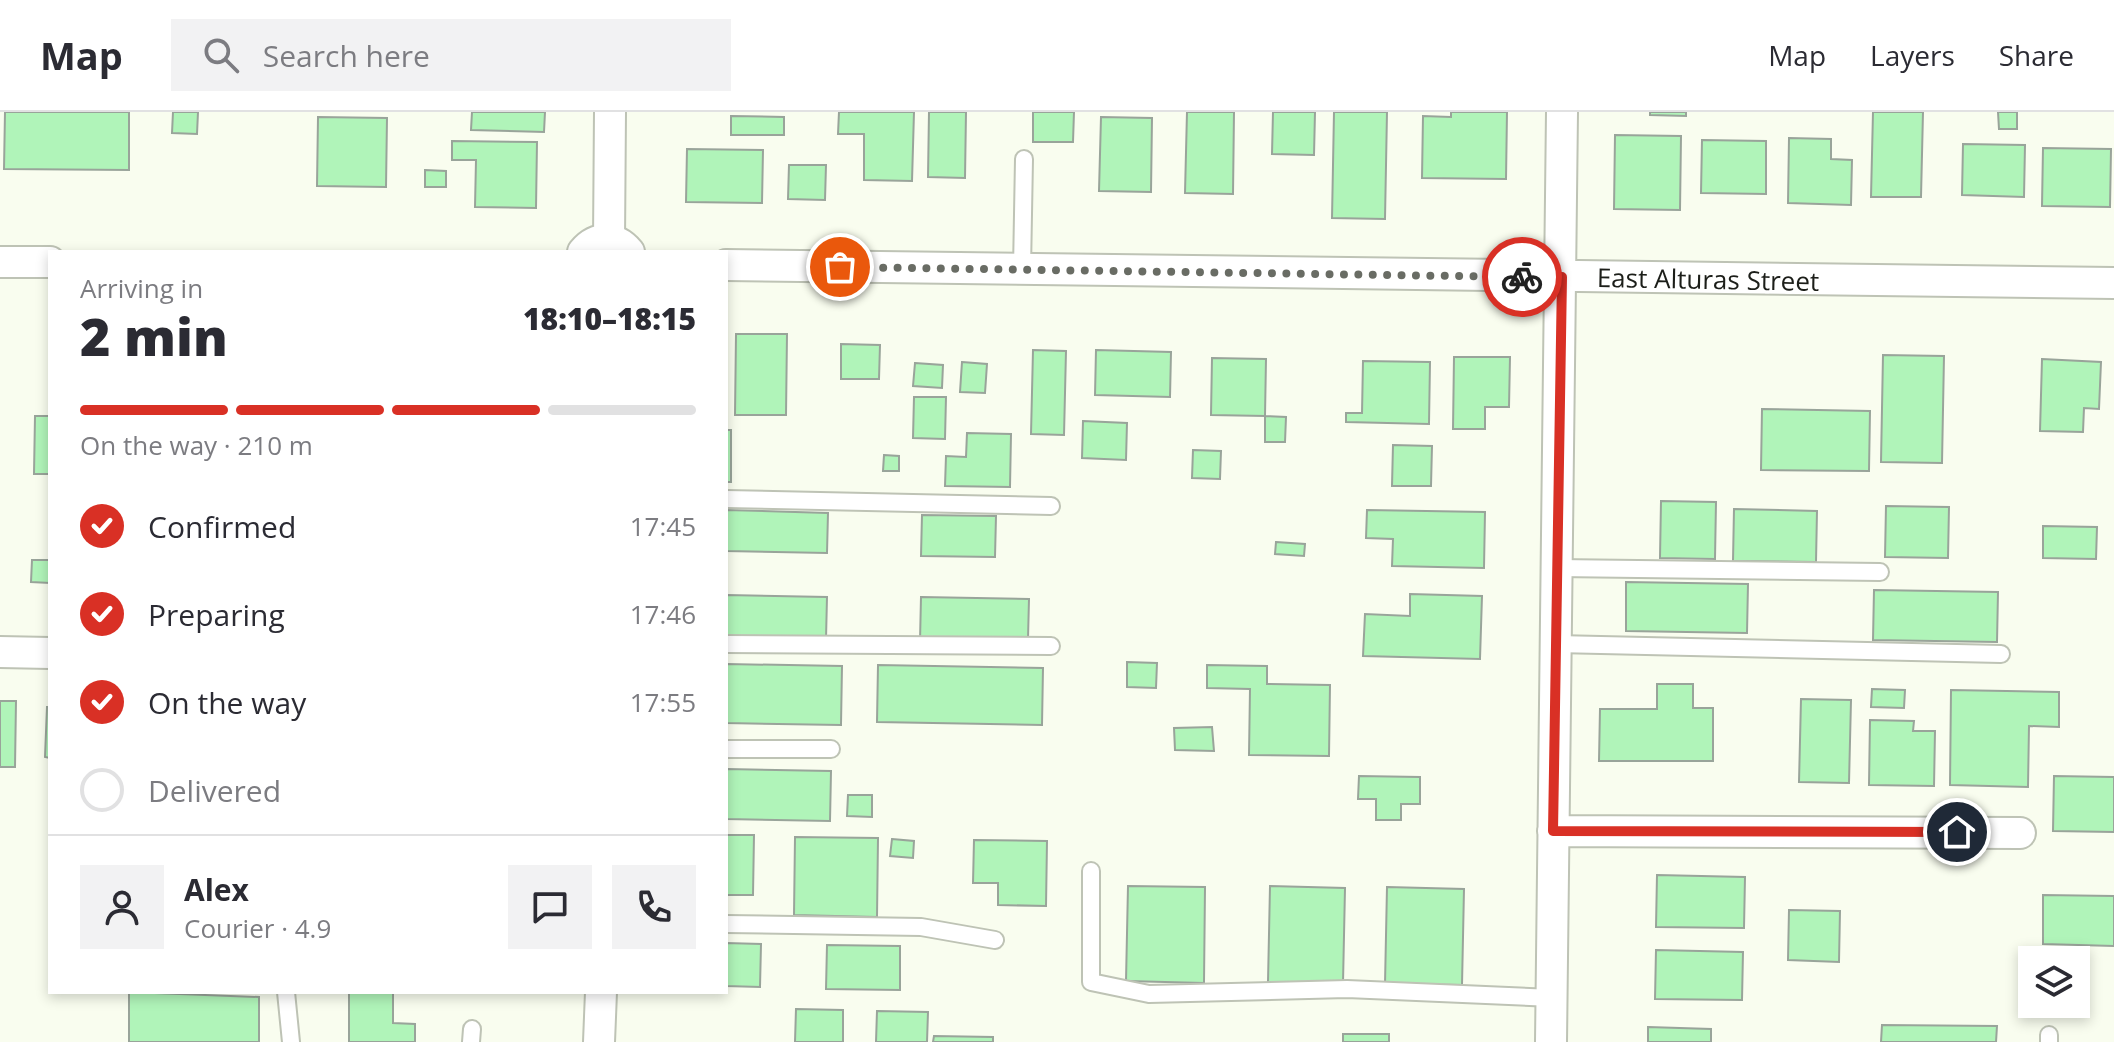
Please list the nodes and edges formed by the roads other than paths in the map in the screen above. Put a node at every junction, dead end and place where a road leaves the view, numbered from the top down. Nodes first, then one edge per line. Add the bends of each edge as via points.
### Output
1 (610, 112) edge
2 (1562, 112) edge
3 (1024, 159) dead end
4 (607, 248) edge
5 (0, 262) edge
6 (48, 262) edge
7 (728, 265) edge
8 (1022, 269) junction
9 (1562, 277) junction
10 (2114, 283) edge
11 (728, 499) edge
12 (1051, 506) dead end
13 (1557, 568) junction
14 (1880, 572) dead end
15 (728, 644) edge
16 (1556, 644) junction
17 (1051, 646) dead end
18 (0, 652) edge
19 (48, 653) edge
20 (2001, 654) dead end
21 (728, 749) edge
22 (831, 749) dead end
23 (1553, 831) junction
24 (2020, 833) dead end
25 (1091, 871) dead end
26 (728, 924) edge
27 (995, 940) dead end
28 (286, 994) edge
29 (601, 994) edge
30 (1552, 998) junction
31 (599, 1041) edge
32 (291, 1042) edge
33 (1551, 1042) edge

1 - 4 street
2 - 9 street
3 - 8 lane
5 - 6 street
7 - 8 street, East Alturas Street
8 - 9 street, East Alturas Street
9 - 10 street, East Alturas Street
9 - 13 street
11 - 12 lane
13 - 14 lane
13 - 16 street
15 - 17 lane
16 - 20 lane
16 - 23 street
18 - 19 street
21 - 22 lane
23 - 24 street
23 - 30 street
25 - 30 lane via 1091,982 1149,994 1347,989
26 - 27 lane via 921,927
28 - 32 lane
29 - 31 street
30 - 33 street

